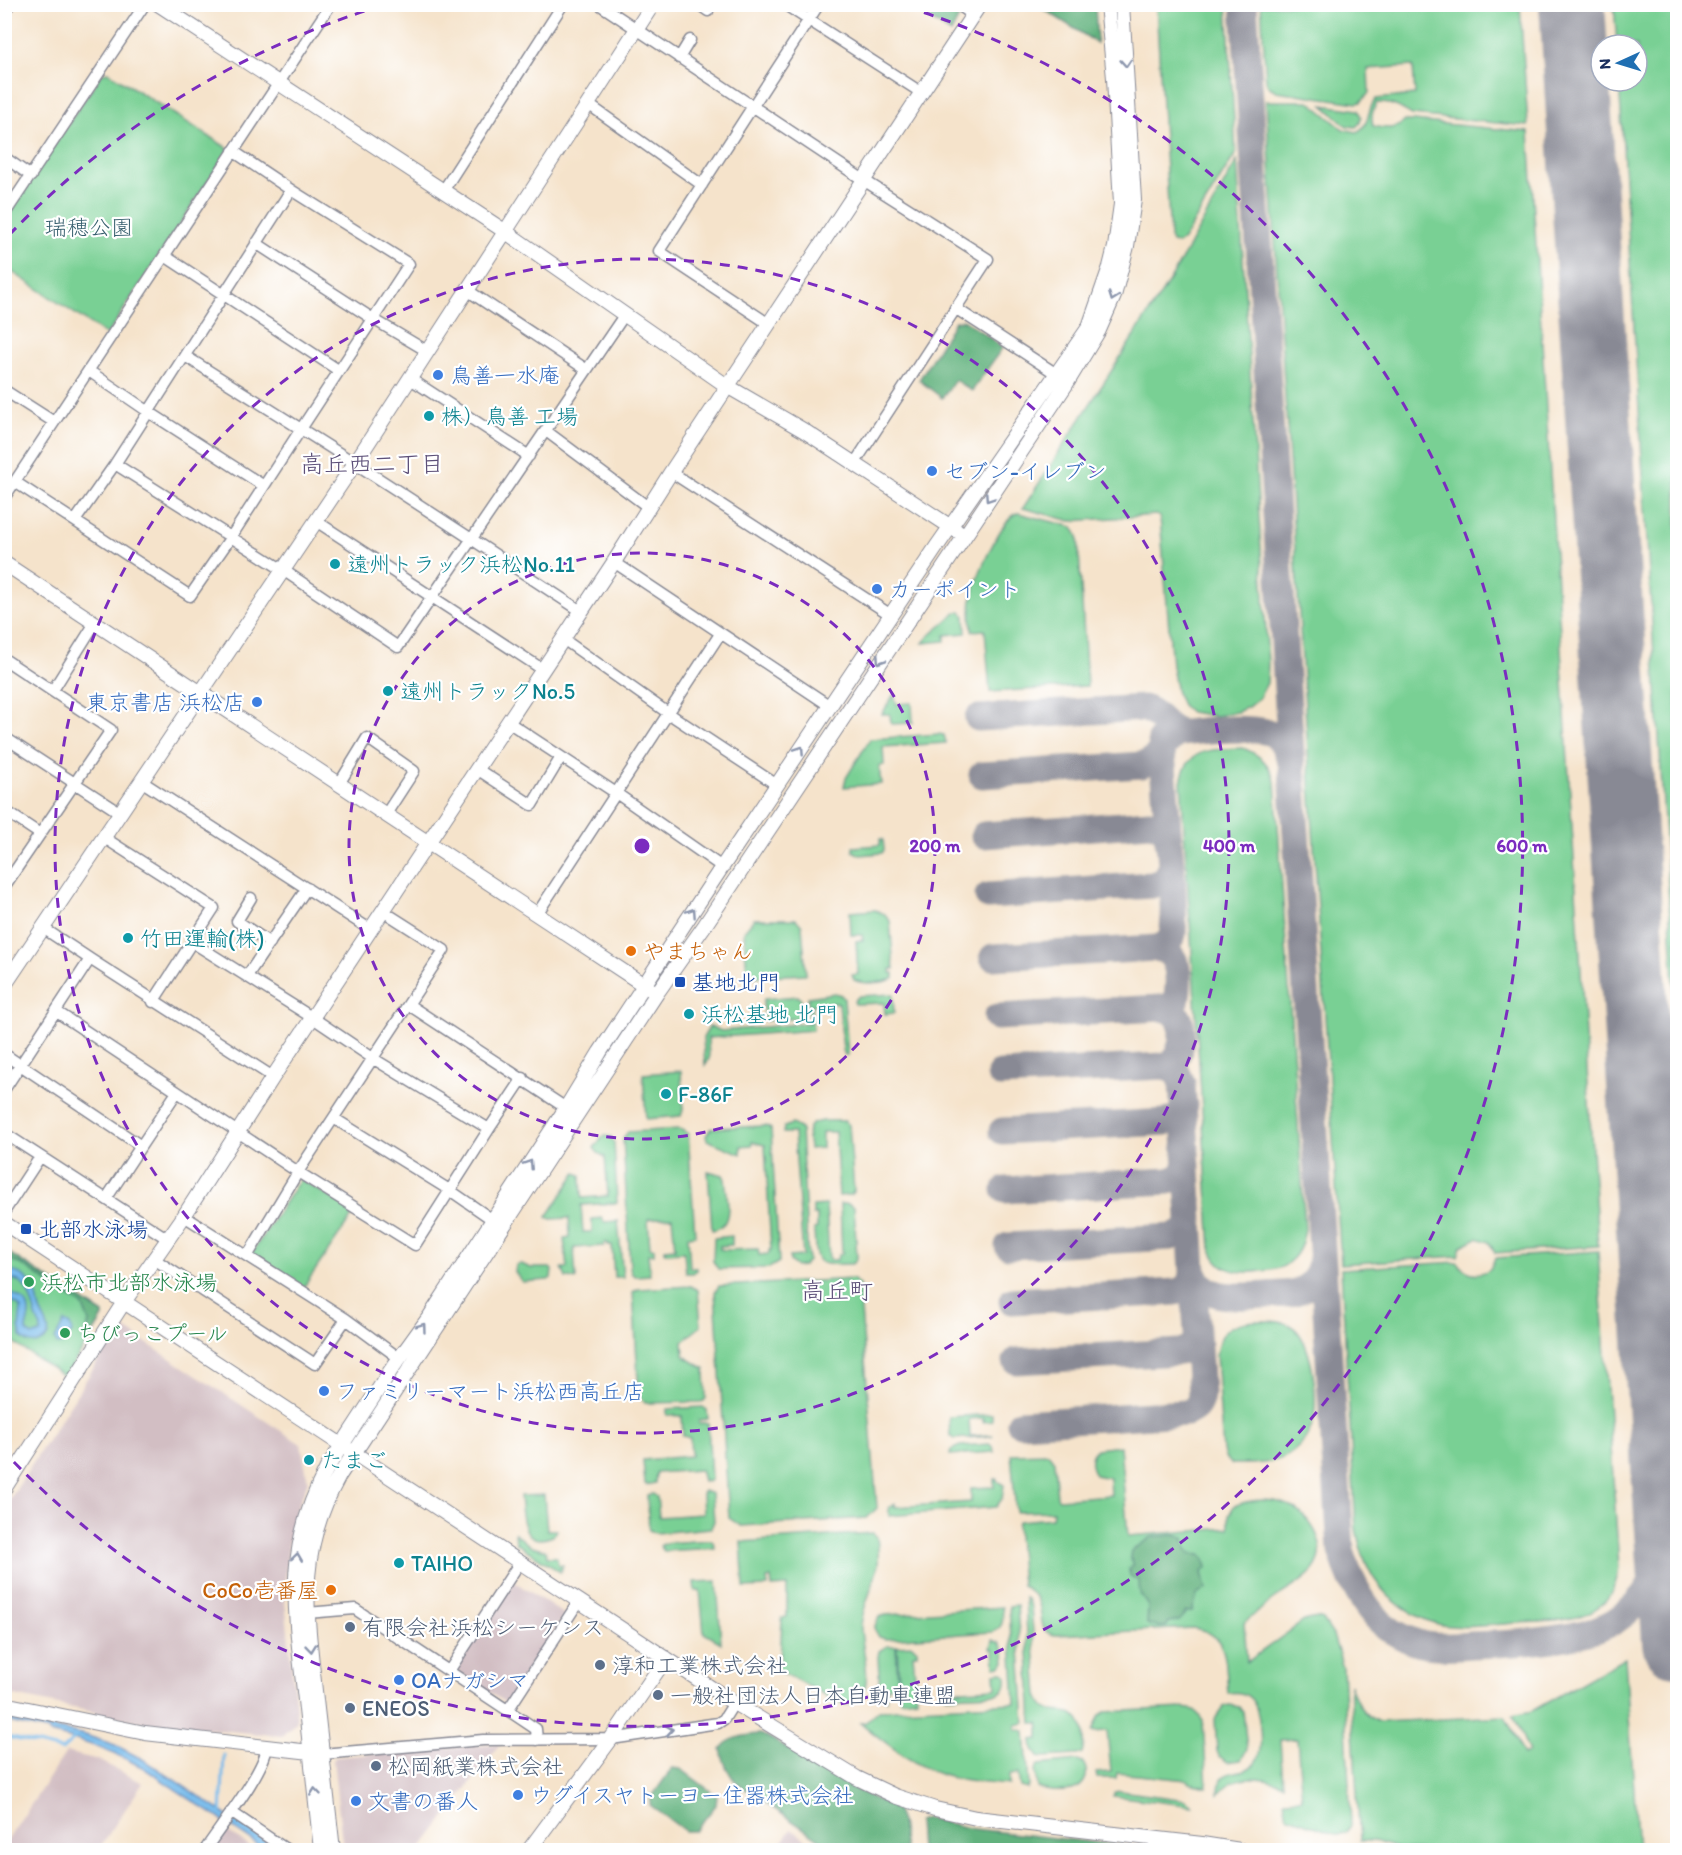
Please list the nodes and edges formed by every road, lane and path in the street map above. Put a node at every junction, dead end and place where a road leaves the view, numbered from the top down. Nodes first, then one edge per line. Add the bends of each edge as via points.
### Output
1 (8, 4) edge
2 (145, 4) edge
3 (158, 4) edge
4 (331, 4) edge
5 (563, 4) edge
6 (599, 4) edge
7 (652, 4) edge
8 (698, 4) edge
9 (784, 4) edge
10 (819, 4) edge
11 (957, 4) edge
12 (1107, 4) edge
13 (1122, 4) edge
14 (4, 10) edge
15 (977, 10) edge
16 (708, 11) dead end
17 (808, 21) junction
18 (636, 29) junction
19 (690, 40) dead end
20 (679, 58) junction
21 (279, 83) junction
22 (922, 93) junction
23 (588, 104) junction
24 (753, 106) junction
25 (233, 152) junction
26 (4, 157) edge
27 (31, 176) junction
28 (865, 181) junction
29 (702, 185) junction
30 (291, 190) junction
31 (443, 191) junction
32 (4, 215) edge
33 (506, 231) junction
34 (256, 243) junction
35 (165, 256) junction
36 (467, 290) junction
37 (223, 294) junction
38 (955, 308) junction
39 (625, 314) junction
40 (373, 319) junction
41 (769, 324) junction
42 (427, 351) junction
43 (185, 356) junction
44 (338, 370) junction
45 (587, 370) junction
46 (89, 371) junction
47 (1055, 373) junction
48 (409, 378) junction
49 (727, 386) junction
50 (4, 390) edge
51 (149, 412) junction
52 (54, 422) junction
53 (301, 429) junction
54 (546, 431) junction
55 (529, 456) junction
56 (355, 463) junction
57 (115, 464) junction
58 (854, 464) junction
59 (670, 472) junction
60 (15, 482) junction
61 (264, 486) junction
62 (4, 498) edge
63 (648, 507) junction
64 (75, 521) junction
65 (316, 522) junction
66 (950, 527) junction
67 (964, 535) junction
68 (231, 537) junction
69 (472, 540) junction
70 (614, 562) junction
71 (4, 563) edge
72 (283, 570) junction
73 (432, 598) junction
74 (581, 611) junction
75 (891, 615) junction
76 (95, 622) junction
77 (720, 634) junction
78 (563, 639) junction
79 (4, 659) edge
80 (542, 669) junction
81 (53, 690) junction
82 (201, 692) junction
83 (830, 706) junction
84 (668, 713) junction
85 (508, 722) junction
86 (4, 737) edge
87 (561, 757) junction
88 (477, 769) junction
89 (141, 781) junction
90 (75, 783) junction
91 (339, 784) junction
92 (777, 785) junction
93 (616, 793) junction
94 (4, 810) edge
95 (119, 812) junction
96 (386, 814) junction
97 (40, 834) junction
98 (103, 837) junction
99 (429, 842) junction
100 (722, 867) junction
101 (4, 887) edge
102 (307, 888) junction
103 (251, 898) dead end
104 (383, 911) junction
105 (537, 914) junction
106 (43, 928) junction
107 (371, 930) junction
108 (192, 942) junction
109 (270, 943) junction
110 (90, 960) junction
111 (247, 976) junction
112 (644, 985) junction
113 (4, 986) edge
114 (657, 993) junction
115 (153, 1002) junction
116 (409, 1005) junction
117 (57, 1012) junction
118 (313, 1018) junction
119 (4, 1054) edge
120 (374, 1059) junction
121 (20, 1064) junction
122 (273, 1077) junction
123 (523, 1078) junction
124 (4, 1090) edge
125 (177, 1092) junction
126 (566, 1108) junction
127 (335, 1119) junction
128 (489, 1129) junction
129 (238, 1132) junction
130 (4, 1133) edge
131 (141, 1146) junction
132 (40, 1157) junction
133 (298, 1173) junction
134 (451, 1191) junction
135 (106, 1199) junction
136 (4, 1212) edge
137 (184, 1216) junction
138 (493, 1220) junction
139 (4, 1223) edge
140 (168, 1239) junction
141 (248, 1255) junction
142 (154, 1258) junction
143 (124, 1302) junction
144 (346, 1319) junction
145 (399, 1358) junction
146 (342, 1445) junction
147 (354, 1453) junction
148 (4, 1489) edge
149 (520, 1562) junction
150 (579, 1601) junction
151 (307, 1613) junction
152 (666, 1658) junction
153 (449, 1671) junction
154 (734, 1703) junction
155 (4, 1704) edge
156 (508, 1710) junction
157 (612, 1739) junction
158 (537, 1740) junction
159 (267, 1747) junction
160 (316, 1753) junction
161 (230, 1813) junction
162 (205, 1851) edge
163 (287, 1851) edge
164 (321, 1851) edge
165 (333, 1851) edge
166 (530, 1851) edge
167 (1240, 1851) edge

1 - 14 street
2 - 27 street
3 - 21 street
4 - 21 street
5 - 31 street
6 - 18 street
7 - 18 street
8 - 16 street
9 - 17 street
10 - 17 street
11 - 15 street
12 - 47 street via 1120,168 1120,220 1110,267 1089,327
13 -> 67 street via 1134,200 1114,296 1099,330 1065,386
15 - 22 street
17 - 22 street
17 - 24 street
18 - 20 street
18 - 23 street
19 - 20 street
20 - 24 street
21 - 25 street
21 - 31 street
22 - 28 street
23 - 29 street
23 - 33 street
24 - 28 street
24 - 29 street
25 - 30 street
25 - 35 street
26 - 27 street
27 - 32 street
28 - 38 street via 988,259
28 - 41 street
29 - 41 street via 659,251
30 - 34 street
30 - 40 street via 408,264
31 - 33 street
33 - 36 street
33 - 39 street
34 - 37 street
34 - 40 street
35 - 37 street
35 - 46 street
36 - 42 street
36 - 45 street
37 - 43 street
37 - 44 street
38 - 47 street
38 - 58 street
39 - 45 street
39 - 49 street
40 - 42 street
40 - 44 street
41 - 49 street
42 - 48 street
43 - 51 street
43 - 53 street
44 - 53 street
45 - 54 street
46 - 51 street
46 - 52 street
47 - 66 street
48 - 55 street
48 - 56 street
49 - 58 street
49 - 59 street
50 - 52 street
51 - 57 street
51 - 61 street
52 - 60 street
53 - 56 street
53 - 61 street
54 - 55 street
54 - 63 street
55 - 69 street
56 - 65 street
56 - 69 street
57 - 64 street
57 - 68 street
58 - 66 street
59 - 63 street
59 - 75 street
60 - 62 street
60 - 64 street
61 - 68 street
63 - 70 street
64 - 68 street via 190,596
65 - 72 street
65 - 73 street
66 - 67 street
66 - 75 street
67 -> 114 street
68 - 72 street
69 - 73 street
69 - 74 street
70 - 74 street
70 - 77 street
71 - 76 street
72 - 73 street via 398,647
72 - 82 street
73 - 80 street
74 - 78 street
75 - 83 street
76 - 81 street
76 - 82 street
77 - 83 street
77 - 84 street
78 - 80 street
78 - 84 street
79 - 81 street
80 - 85 street
81 - 90 street via 111,730
82 - 89 street
82 - 91 street
92 -> 83 street
84 - 92 street
84 - 93 street
85 - 87 street
85 - 88 street
86 - 90 street
87 - 88 street via 532,805
87 - 93 street
88 - 99 street
89 - 95 street
89 - 102 street
90 - 95 street
90 - 97 street
91 - 96 street
91 - 96 street via 368,738 414,771
92 - 100 street
93 - 100 street
93 - 105 street
94 - 97 street
95 - 98 street
96 - 99 street
97 - 101 street
98 - 106 street
98 - 108 street via 214,908
99 - 104 street
99 - 105 street
112 -> 100 street
102 - 107 street
102 - 109 street
103 - 109 street via 237,921
104 - 107 street
104 - 116 street via 444,950
105 - 112 street
106 - 110 street
106 - 113 street
107 - 118 street
108 - 111 street
108 - 115 street
109 - 111 street
110 - 115 street
110 - 117 street
111 - 118 street
112 - 114 street
112 - 126 street
114 - 147 street
115 - 122 street
116 - 120 street
116 - 123 street
117 - 121 street
117 - 125 street
118 - 120 street
118 - 122 street
119 - 121 street
120 - 127 street
120 - 128 street
121 - 124 street
121 - 131 street
122 - 129 street
123 - 126 street
123 - 128 street
125 - 129 street
125 - 131 street
138 -> 126 street
127 - 133 street
127 - 134 street
128 - 134 street
129 - 133 street
129 - 137 street
130 - 132 street
131 - 135 street
132 - 135 street
132 - 136 street
133 - 134 street via 415,1245
133 - 141 street
134 - 138 street
135 - 140 street
137 - 140 street
137 - 141 street
145 -> 138 street
139 - 143 street
140 - 142 street
141 - 144 street
142 - 143 street
142 - 144 street via 315,1364
143 - 146 street
143 - 148 street
144 - 145 street
145 - 146 street
146 - 147 street
160 -> 146 street via 295,1608 296,1560 313,1497
147 - 149 street
147 - 151 street via 332,1490 315,1532 308,1569
149 - 150 street
149 - 153 street
150 - 152 street
150 - 156 street
151 - 153 street via 355,1609
151 -> 160 street
152 - 154 street
152 - 157 street
153 - 156 street
157 -> 154 street via 718,1723
154 - 167 street via 857,1778 934,1809 976,1818
155 - 159 street via 136,1732
156 - 158 street via 536,1729
157 - 158 street
157 - 166 street
158 - 160 street via 483,1740
159 - 160 street
159 - 161 street via 254,1779
164 -> 160 street
160 - 165 street
161 - 162 street
161 - 163 street

